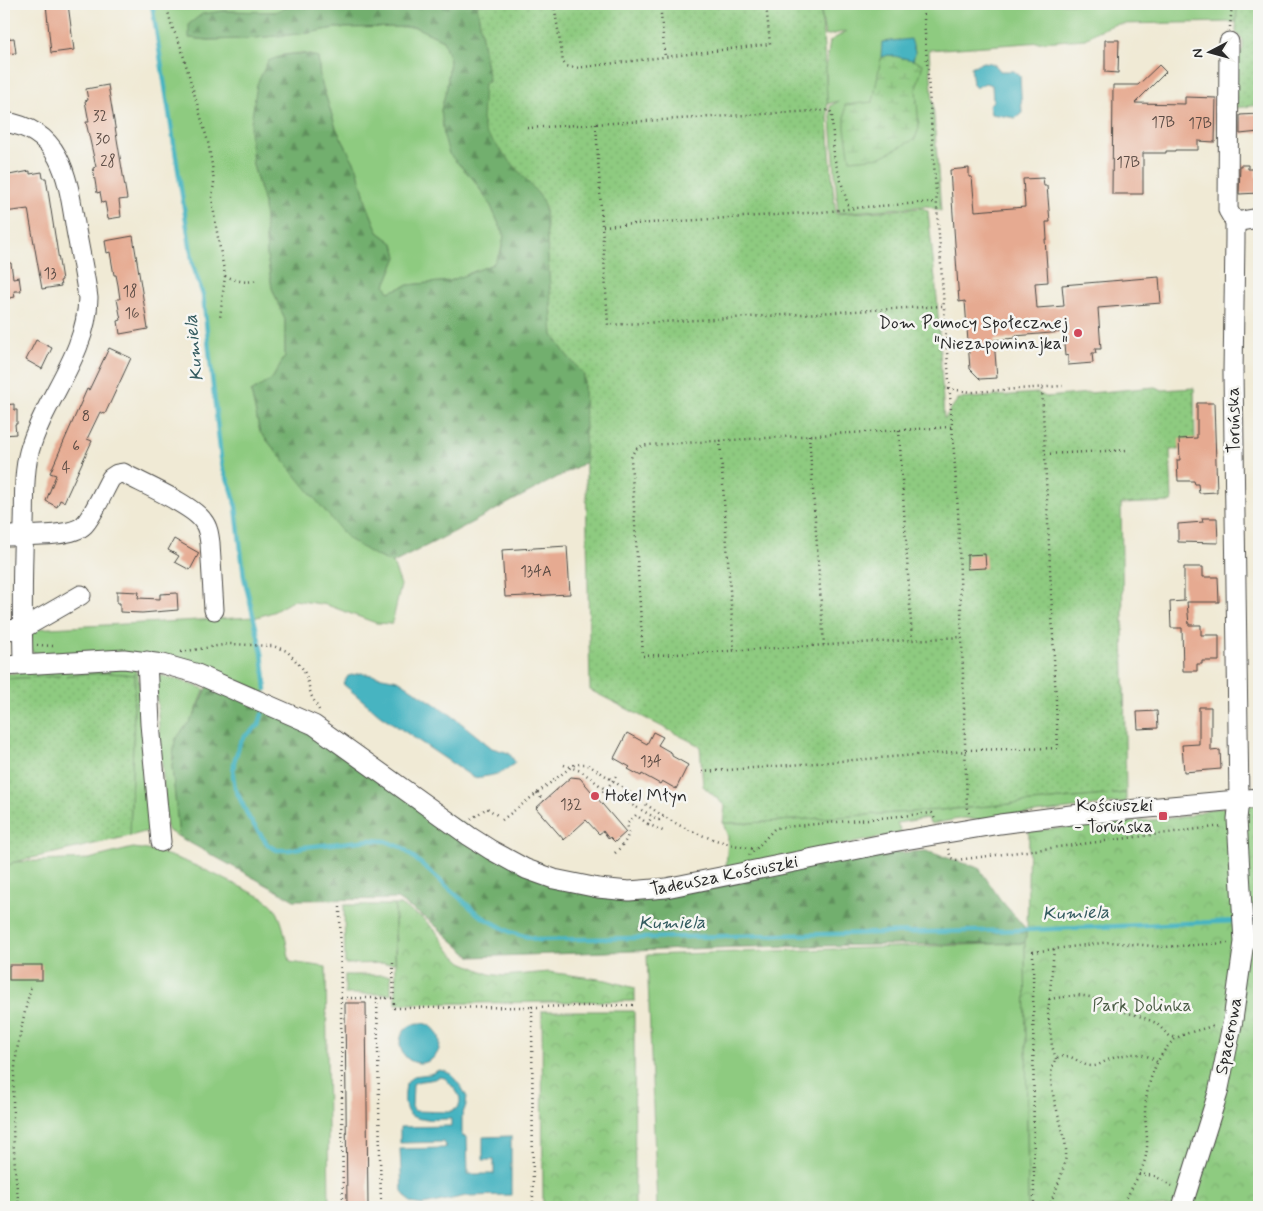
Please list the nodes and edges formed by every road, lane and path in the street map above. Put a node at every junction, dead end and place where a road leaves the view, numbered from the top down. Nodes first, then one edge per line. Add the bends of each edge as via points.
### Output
1 (166, 4) edge
2 (554, 4) edge
3 (660, 4) edge
4 (766, 4) edge
5 (923, 4) edge
6 (1218, 4) edge
7 (1232, 4) edge
8 (1229, 42) dead end
9 (665, 57) junction
10 (4, 122) edge
11 (596, 124) junction
12 (527, 128) dead end
13 (935, 202) junction
14 (848, 209) junction
15 (1259, 218) edge
16 (1235, 222) junction
17 (603, 226) junction
18 (225, 276) junction
19 (256, 280) dead end
20 (943, 306) junction
21 (220, 318) dead end
22 (1063, 386) dead end
23 (1042, 388) junction
24 (948, 389) junction
25 (951, 427) junction
26 (899, 430) junction
27 (809, 435) junction
28 (720, 440) junction
29 (1128, 450) dead end
30 (1045, 454) junction
31 (24, 535) junction
32 (4, 536) edge
33 (81, 595) dead end
34 (214, 610) dead end
35 (13, 630) edge
36 (963, 637) junction
37 (912, 639) junction
38 (824, 646) junction
39 (734, 650) junction
40 (173, 653) dead end
41 (147, 661) junction
42 (23, 664) junction
43 (4, 666) edge
44 (319, 717) dead end
45 (966, 751) junction
46 (564, 765) dead end
47 (571, 767) junction
48 (702, 772) dead end
49 (616, 776) dead end
50 (612, 781) junction
51 (606, 790) junction
52 (537, 793) junction
53 (598, 794) dead end
54 (1259, 798) edge
55 (544, 800) dead end
56 (1239, 800) junction
57 (967, 808) dead end
58 (497, 815) dead end
59 (652, 816) junction
60 (664, 816) junction
61 (1237, 819) junction
62 (502, 820) dead end
63 (648, 824) junction
64 (473, 825) dead end
65 (665, 832) dead end
66 (941, 834) junction
67 (161, 842) dead end
68 (756, 849) junction
69 (615, 853) dead end
70 (745, 858) dead end
71 (340, 907) dead end
72 (1244, 938) junction
73 (1054, 949) junction
74 (393, 963) dead end
75 (31, 986) dead end
76 (341, 998) junction
77 (377, 998) junction
78 (394, 998) junction
79 (1048, 998) junction
80 (635, 1006) dead end
81 (532, 1007) junction
82 (1233, 1020) junction
83 (1176, 1038) junction
84 (1056, 1059) junction
85 (1157, 1062) junction
86 (1139, 1174) junction
87 (1184, 1202) edge
88 (19, 1207) edge
89 (343, 1207) edge
90 (381, 1207) edge
91 (533, 1207) edge
92 (1034, 1207) edge
93 (1050, 1207) edge
94 (1123, 1207) edge

1 - 18 path via 208,142 214,183 214,221
2 - 9 path via 566,66 575,68
3 - 9 path
4 - 9 path via 770,44
5 - 13 path
6 - 7 path via 1231,9
8 - 16 street, Toruńska via 1228,210
10 - 31 street via 31,131 58,156 69,182 88,298 80,342 29,454
11 - 12 path
11 - 14 path via 830,110 834,157
11 - 17 path
13 - 14 path
13 - 20 path
14 - 17 path
15 - 16 street
16 - 56 street, Toruńska via 1233,373
17 - 20 path via 608,325
18 - 19 path via 249,283
18 - 21 path
20 - 24 path
22 - 23 path
23 - 24 path via 972,392
23 - 30 path
24 - 25 path
25 - 26 path
25 - 36 path
26 - 27 path
26 - 37 path
27 - 28 path
27 - 38 path
28 - 39 path
28 - 39 path via 639,446 633,452 643,656
29 - 30 path
30 - 45 path via 1058,748
31 - 32 street
31 - 34 street via 76,531 87,522 111,478 123,473 183,505 205,522 209,532
31 - 35 street
33 - 35 street
35 - 42 street
36 - 37 path
36 - 45 path
37 - 38 path
38 - 39 path
40 - 44 path via 229,644 273,646 287,651 303,669 319,709
41 - 42 street, Tadeusza Kościuszki via 114,658
41 - 66 street, Tadeusza Kościuszki via 195,673 314,725 491,850 538,874 583,886 629,891 666,888
41 - 67 street
42 - 43 street, Tadeusza Kościuszki
45 - 48 path
45 - 57 path
46 - 47 path
47 - 50 path via 586,764
47 - 51 path
47 - 52 path
49 - 50 path
50 - 51 path
50 - 60 path
51 - 53 path
51 - 59 path
52 - 55 path
52 - 62 path
54 - 56 street, Tadeusza Kościuszki
56 - 61 street, Spacerowa
56 - 66 street, Tadeusza Kościuszki via 1071,815
58 - 64 path via 487,808 468,821
59 - 60 path via 659,820
59 - 63 path
60 - 68 path via 712,839
61 - 66 path via 1215,828 957,860 951,858
61 - 72 street, Spacerowa
63 - 65 path
63 - 69 path via 636,815 627,824 629,834
66 - 68 path via 932,813 775,828
68 - 70 path
71 - 76 path
72 - 73 path via 1164,947 1110,942
72 - 82 street, Spacerowa
73 - 79 path
73 - 92 path via 1033,952
74 - 78 path
75 - 88 path via 17,1049 14,1084
76 - 77 path
76 - 89 path
77 - 78 path
77 - 90 path
78 - 81 path via 394,1008
79 - 83 path via 1090,997 1156,1023
79 - 84 path via 1049,1026
80 - 81 path
81 - 91 path
82 - 83 path
82 - 87 street, Spacerowa via 1218,1093
83 - 85 path
84 - 85 path via 1071,1056 1090,1066 1097,1066 1117,1056 1141,1055 1150,1056
84 - 93 path via 1051,1087 1062,1125 1066,1155
85 - 86 path via 1147,1090 1147,1153
86 - 87 path via 1166,1181
86 - 94 path

